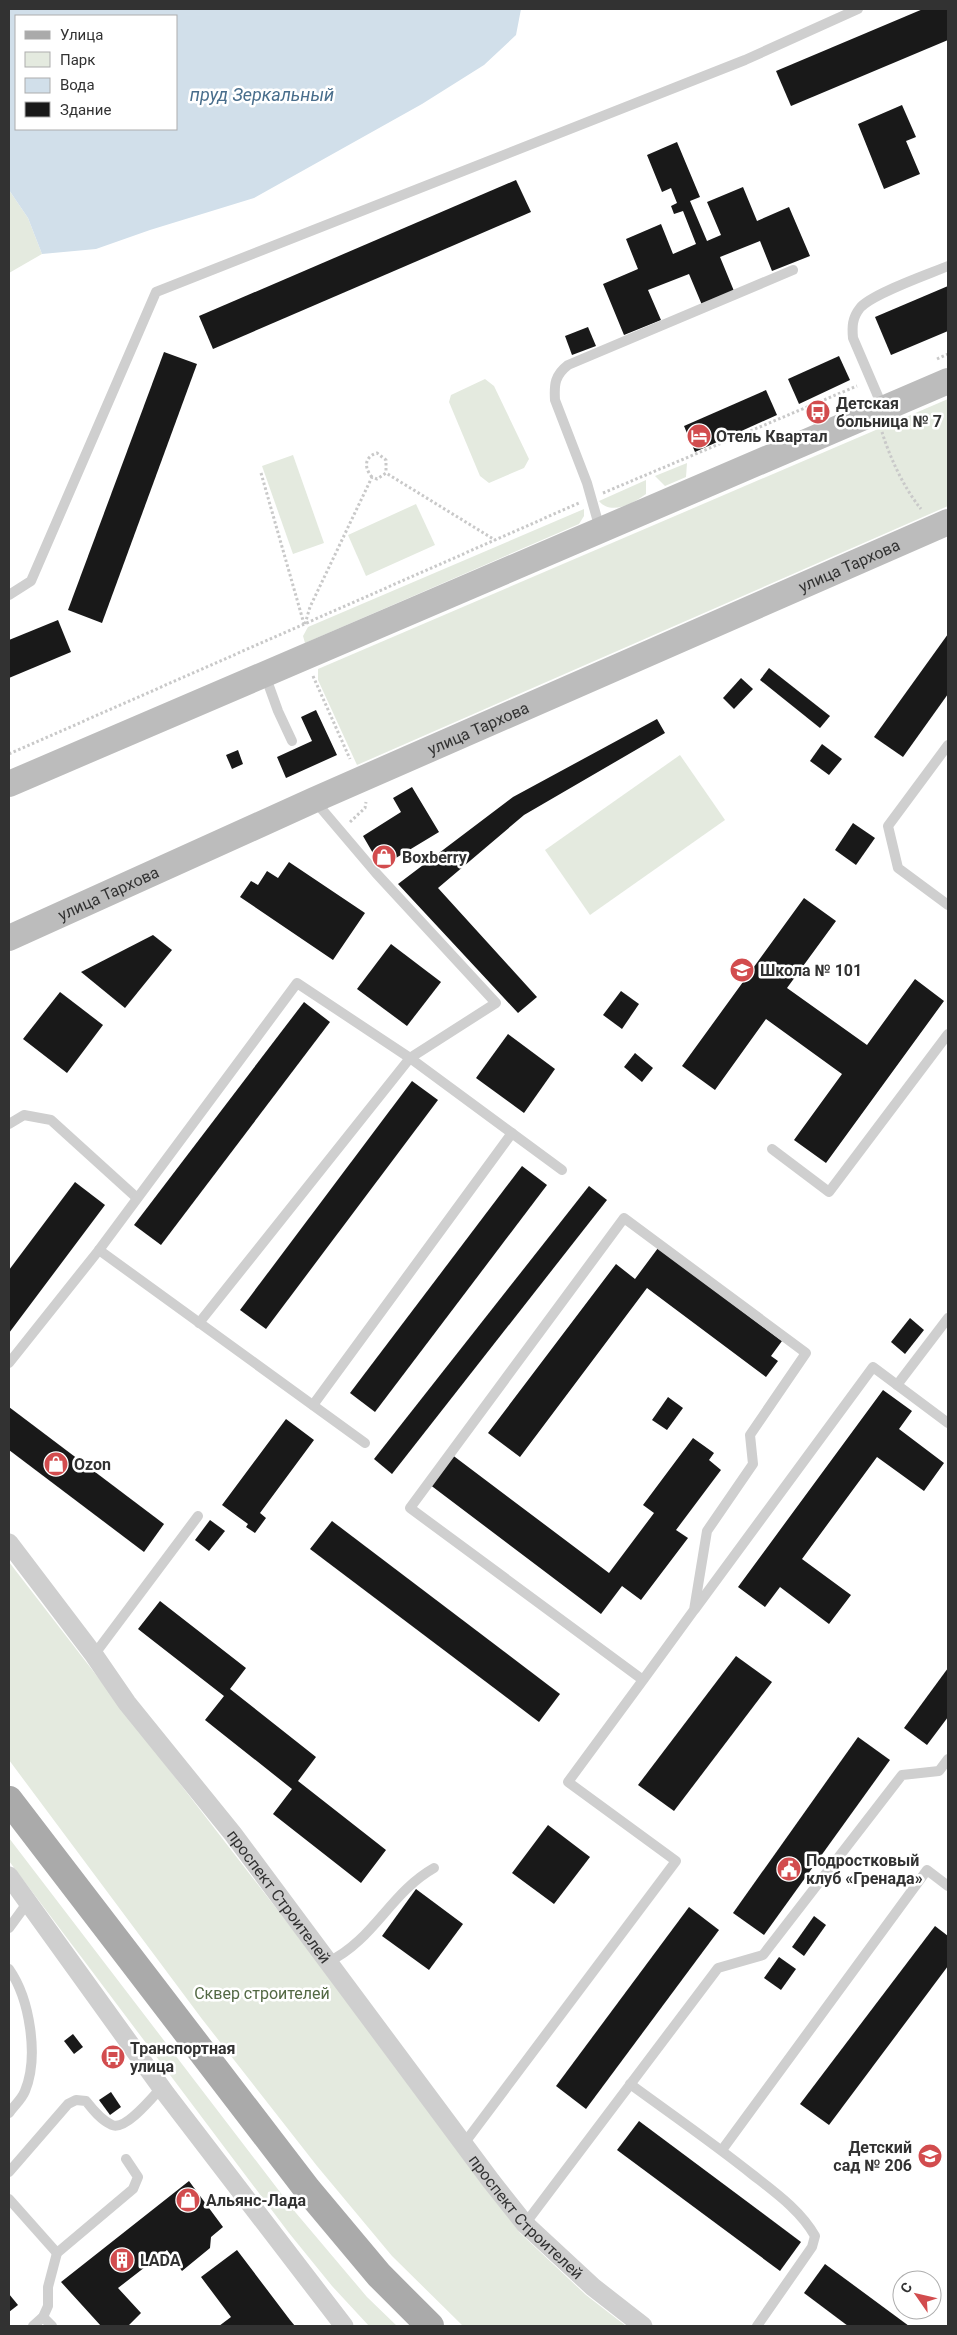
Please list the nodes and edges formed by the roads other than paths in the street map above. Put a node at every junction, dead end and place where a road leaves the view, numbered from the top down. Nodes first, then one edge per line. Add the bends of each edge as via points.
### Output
1 (858, 9) edge
2 (948, 266) edge
3 (793, 270) dead end
4 (948, 381) edge
5 (879, 407) junction
6 (937, 518) edge
7 (601, 530) junction
8 (9, 595) edge
9 (265, 674) junction
10 (292, 741) dead end
11 (948, 745) edge
12 (9, 784) edge
13 (314, 800) junction
14 (948, 905) edge
15 (9, 938) edge
16 (948, 1034) edge
17 (410, 1058) junction
18 (9, 1124) edge
19 (512, 1133) junction
20 (772, 1149) dead end
21 (562, 1170) dead end
22 (137, 1198) junction
23 (98, 1250) junction
24 (948, 1318) edge
25 (199, 1323) junction
26 (9, 1363) edge
27 (897, 1385) junction
28 (313, 1405) junction
29 (948, 1422) edge
30 (365, 1443) dead end
31 (198, 1516) dead end
32 (9, 1543) edge
33 (694, 1610) junction
34 (94, 1655) junction
35 (643, 1680) junction
36 (948, 1759) edge
37 (9, 1800) edge
38 (434, 1868) dead end
39 (9, 1876) edge
40 (948, 1886) edge
41 (28, 1902) junction
42 (9, 1928) edge
43 (328, 1962) junction
44 (9, 1969) edge
45 (630, 2084) junction
46 (161, 2088) junction
47 (9, 2112) edge
48 (463, 2145) junction
49 (722, 2150) junction
50 (126, 2159) dead end
51 (9, 2172) edge
52 (9, 2199) edge
53 (525, 2224) junction
54 (57, 2254) junction
55 (43, 2317) junction
56 (33, 2326) edge
57 (52, 2326) edge
58 (344, 2326) edge
59 (430, 2326) edge
60 (643, 2326) edge
61 (757, 2326) edge

1 - 8 lane via 746,60 156,292 31,581
2 - 5 lane via 868,301 855,316 853,338
3 - 7 lane via 568,365 559,372 554,387 555,400 587,482
4 - 5 main road
5 - 7 main road
6 - 13 main road, улица Тархова
7 - 9 main road
9 - 10 lane
9 - 12 main road
11 - 14 lane via 888,826 898,868
13 - 15 main road, улица Тархова
13 - 17 lane via 496,1003
16 - 20 lane via 829,1192
17 - 19 lane
17 - 22 lane via 297,983
17 - 25 lane
18 - 22 lane via 24,1115 51,1120
19 - 21 lane
19 - 28 lane
22 - 23 lane
23 - 25 lane
23 - 26 lane
24 - 27 lane
25 - 28 lane
27 - 29 lane
27 - 33 lane via 873,1367
28 - 30 lane
31 - 34 lane
32 - 34 street, проспект Строителей
33 - 35 lane
33 - 35 lane via 708,1531 753,1464 750,1435 806,1353 624,1218 410,1508
34 - 43 street, проспект Строителей via 127,1703 233,1834
35 - 48 lane via 568,1782 676,1861
36 - 45 lane via 939,1771 902,1776 763,1954 718,1968
37 - 59 main road via 307,2189 379,2275
38 - 43 lane via 415,1879 355,1947
39 - 41 street
40 - 49 lane via 927,1870
41 - 42 lane
41 - 46 street
43 - 48 street, проспект Строителей
44 - 47 lane via 19,1988 29,2024 33,2063 25,2093
45 - 49 lane
45 - 53 lane
46 - 51 lane via 121,2126 114,2126 100,2117 86,2101 76,2100 68,2104
46 - 58 street
48 - 53 street, проспект Строителей
49 - 61 lane via 806,2220 815,2236 812,2247
50 - 54 lane via 138,2177 133,2189
52 - 54 lane
53 - 60 street, проспект Строителей via 593,2287
54 - 55 lane
55 - 56 lane
55 - 57 lane

